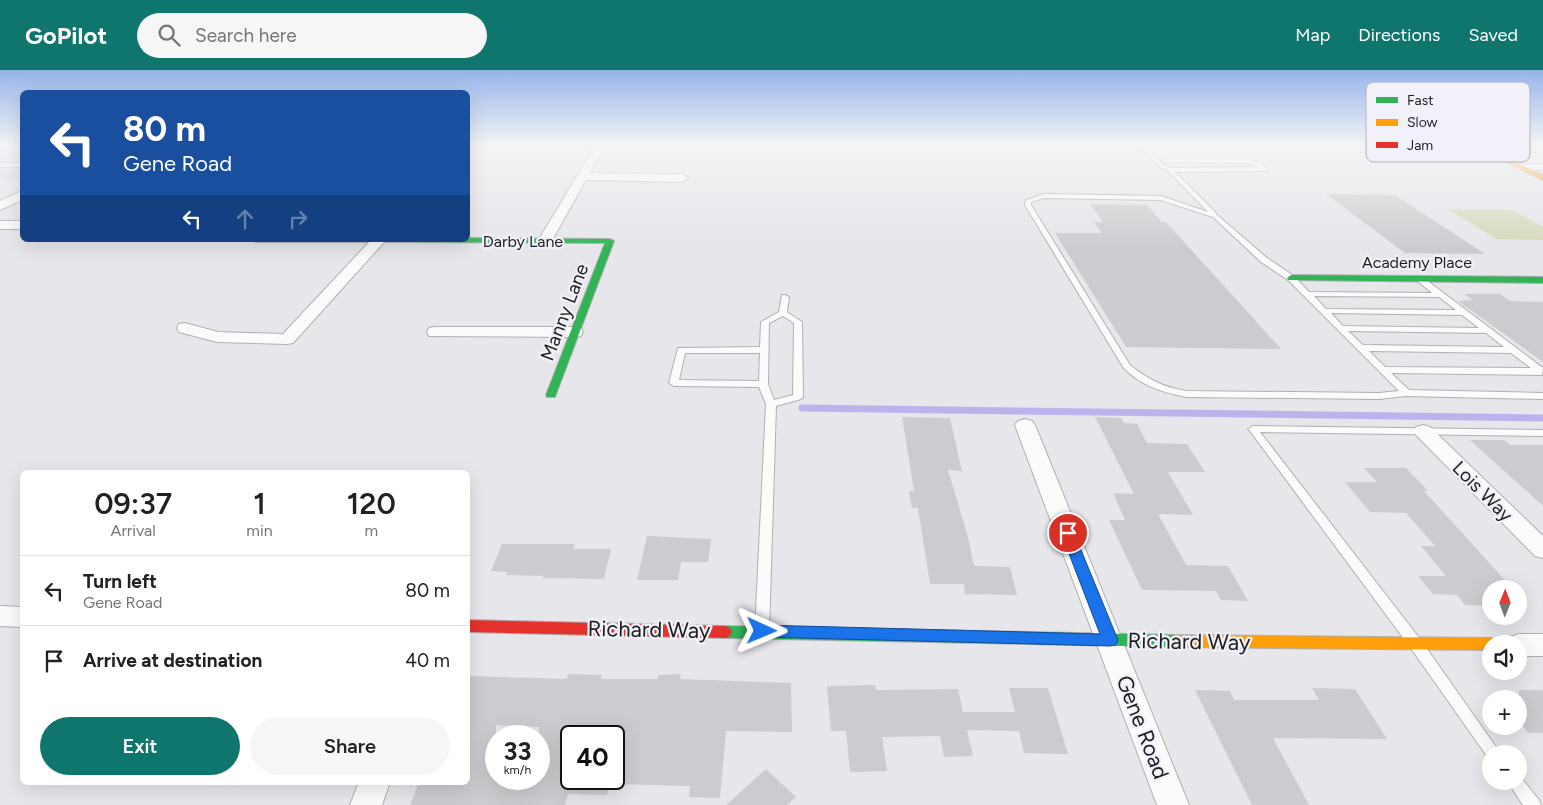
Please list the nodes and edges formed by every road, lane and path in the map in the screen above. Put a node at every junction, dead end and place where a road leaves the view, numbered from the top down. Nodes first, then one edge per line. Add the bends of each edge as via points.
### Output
1 (580, 180) edge
2 (1180, 180) edge
3 (8, 188) dead end
4 (20, 188) edge
5 (20, 196) edge
6 (0, 206) edge
7 (1215, 216) junction
8 (0, 225) edge
9 (20, 225) edge
10 (470, 241) edge
11 (545, 241) junction
12 (610, 241) joint
13 (378, 242) edge
14 (1291, 278) junction
15 (1418, 278) junction
16 (1543, 280) edge
17 (1307, 294) junction
18 (1441, 295) junction
19 (784, 297) dead end
20 (1324, 312) junction
21 (783, 313) junction
22 (1465, 313) junction
23 (185, 328) dead end
24 (1341, 328) junction
25 (1488, 331) junction
26 (435, 332) dead end
27 (575, 332) junction
28 (1361, 348) junction
29 (764, 350) junction
30 (1514, 350) junction
31 (1382, 370) junction
32 (1542, 372) edge
33 (763, 384) junction
34 (1406, 393) junction
35 (551, 395) dead end
36 (1543, 396) edge
37 (771, 404) junction
38 (1025, 425) dead end
39 (1423, 431) junction
40 (1543, 432) edge
41 (1543, 550) edge
42 (0, 616) edge
43 (20, 617) edge
44 (470, 626) edge
45 (762, 631) junction
46 (1110, 640) junction
47 (1415, 644) junction
48 (1482, 644) edge
49 (1527, 644) edge
50 (1543, 645) edge
51 (1488, 745) edge
52 (375, 785) edge
53 (1521, 790) edge
54 (366, 805) edge
55 (1173, 805) edge
56 (1532, 805) edge

1 - 11 street
2 - 7 lane
3 - 4 street
5 - 6 street
7 - 14 lane via 1264,260
7 - 34 lane via 1171,200 1145,196 1044,196 1028,200 1028,205 1128,367 1140,378 1171,392 1187,394 1379,396
8 - 9 street
10 - 11 street, Darby Lane
11 - 12 street, Darby Lane
12 - 27 street, Manny Lane
13 - 23 street via 287,339 217,337
14 - 15 street, Academy Place
14 - 17 lane
15 - 16 street, Academy Place
15 - 18 lane
17 - 18 lane
17 - 20 lane
18 - 22 lane
19 - 21 lane
20 - 22 lane
20 - 24 lane
21 - 29 lane via 765,322
21 - 37 lane via 798,322 798,397
22 - 25 lane
24 - 25 lane
24 - 28 lane
25 - 30 lane
26 - 27 street
27 - 35 street, Manny Lane
28 - 30 lane
28 - 31 lane
29 - 33 lane
29 - 33 lane via 681,350 674,383
30 - 32 lane
31 - 32 lane
31 - 34 lane
33 - 37 lane
34 - 36 lane
37 - 45 lane
38 - 46 street, Gene Road
39 - 40 lane
39 - 41 street, Lois Way
39 - 47 lane via 1254,429
42 - 43 street
44 - 45 street, Richard Way
45 - 46 street, Richard Way
46 - 47 street, Richard Way
46 - 55 street, Gene Road
47 - 48 street, Richard Way
47 - 51 lane
49 - 50 street
52 - 54 street
53 - 56 lane

